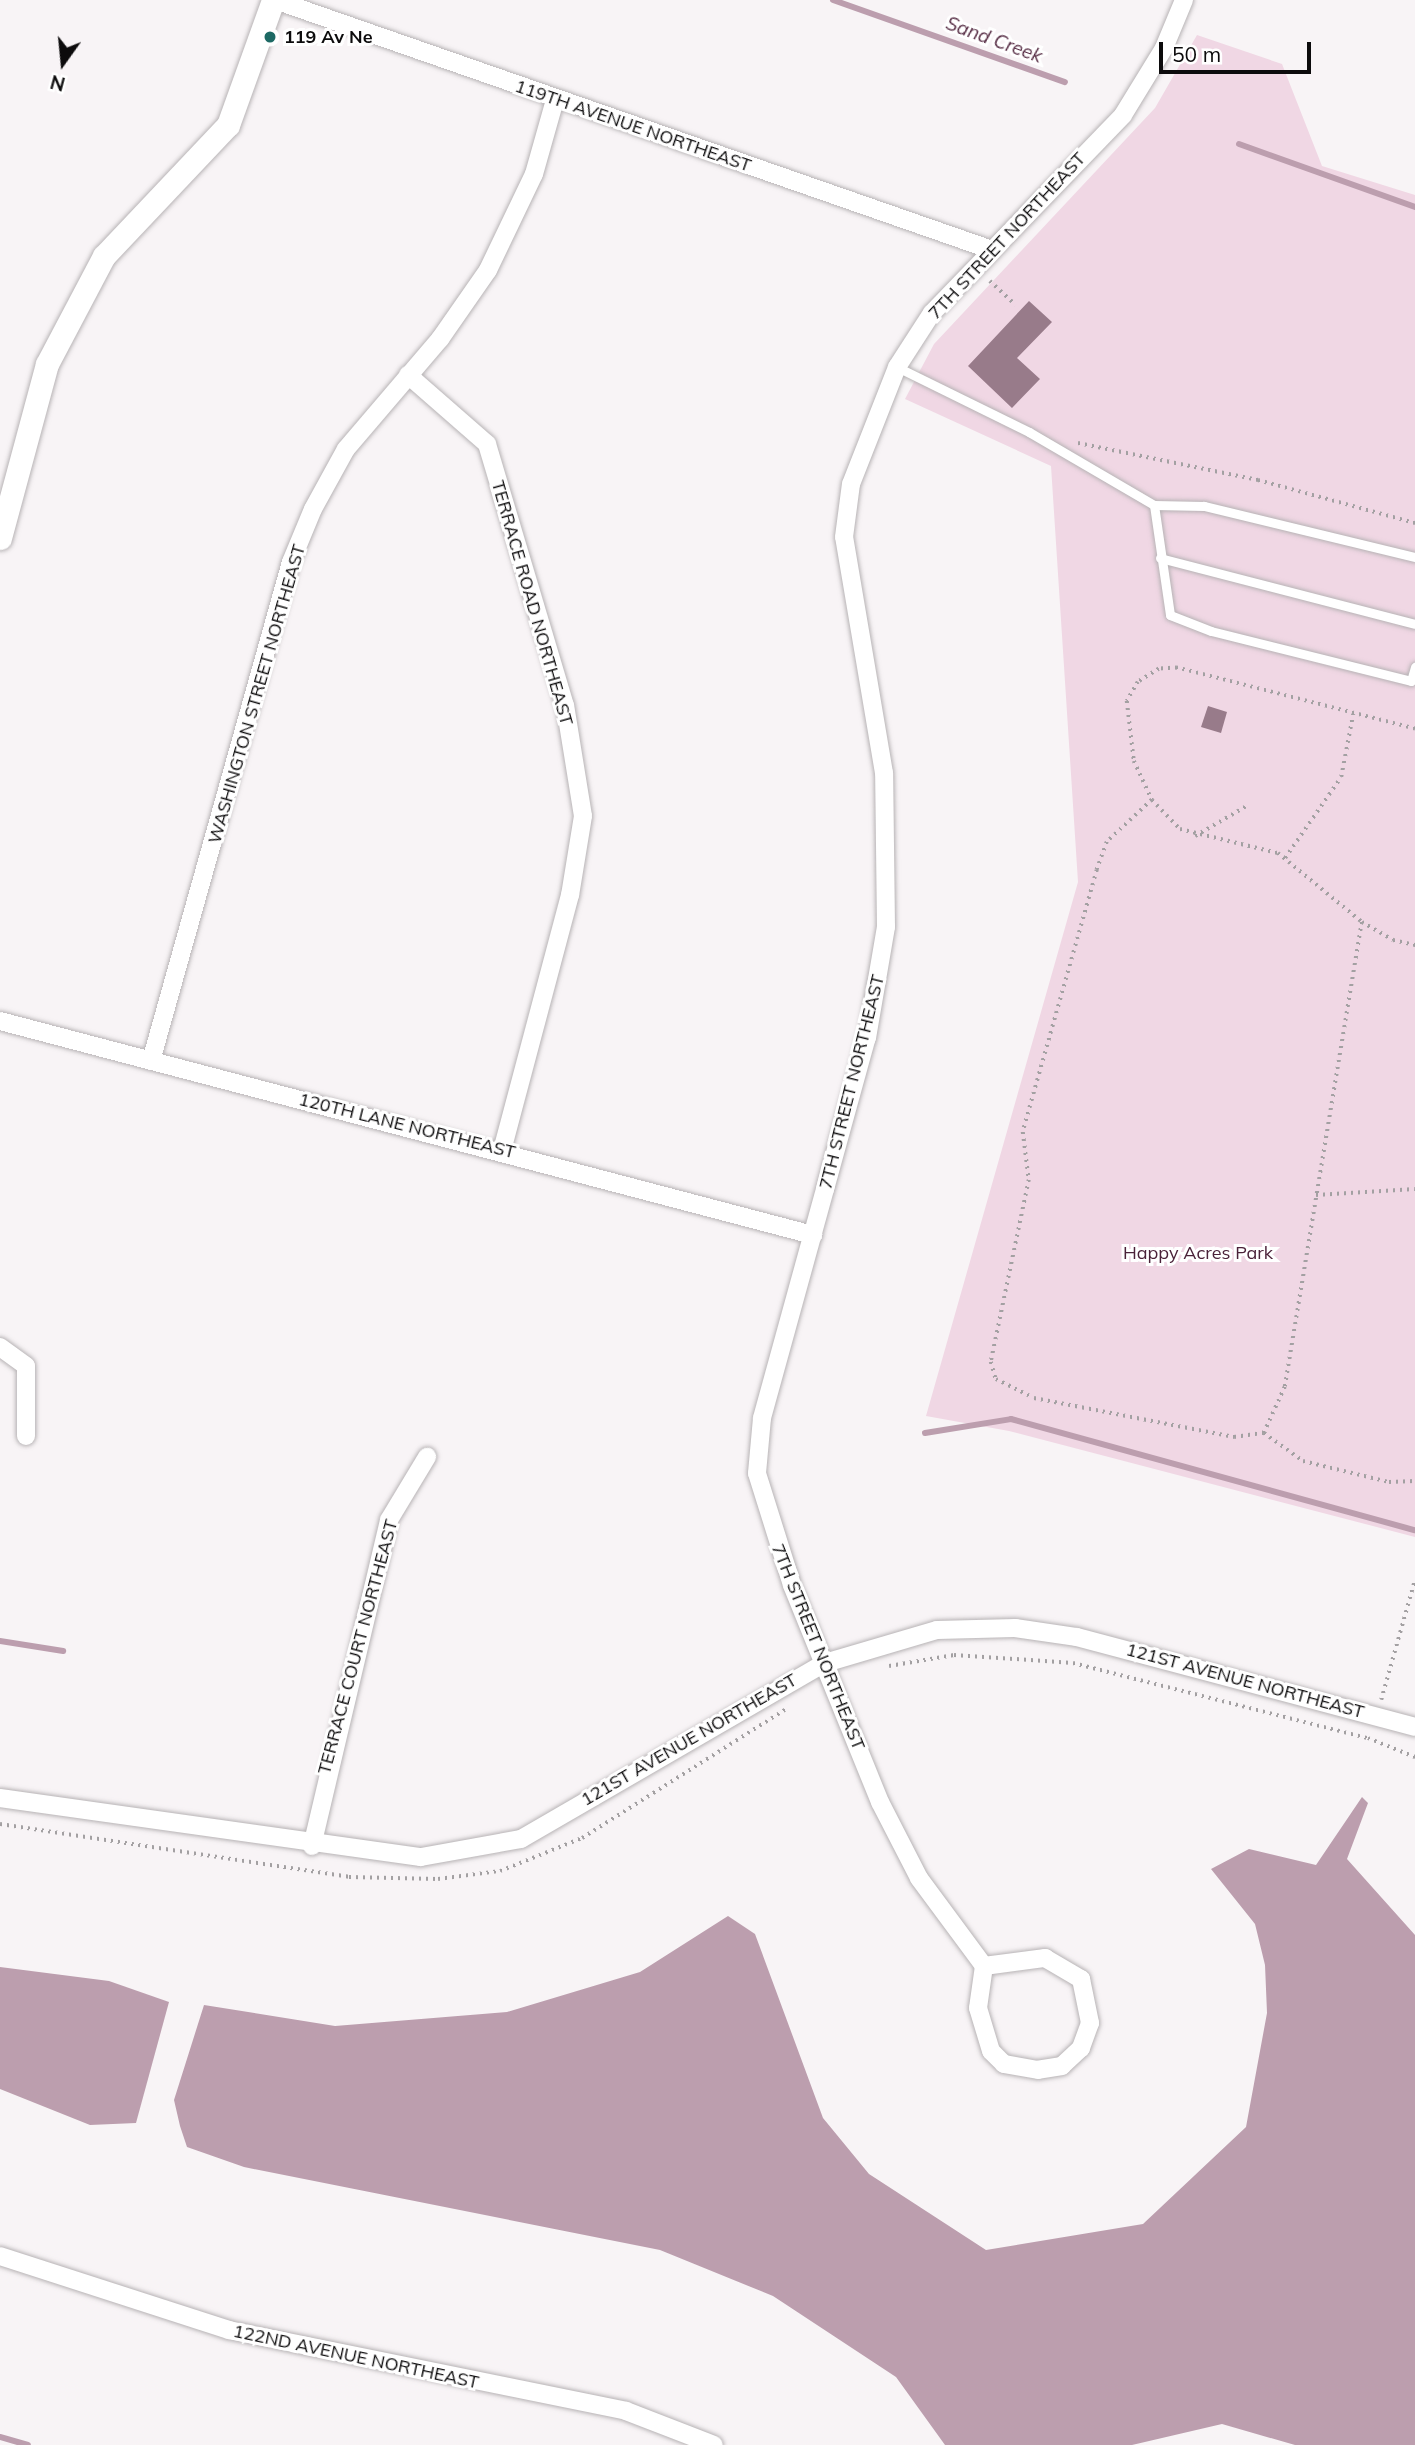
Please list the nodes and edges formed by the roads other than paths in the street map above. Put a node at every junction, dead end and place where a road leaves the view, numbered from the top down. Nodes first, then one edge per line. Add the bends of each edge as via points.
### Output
1 (274, 0) edge
2 (1184, 0) edge
3 (555, 100) junction
4 (992, 250) junction
5 (897, 367) junction
6 (408, 375) junction
7 (1154, 505) junction
8 (0, 538) edge
9 (1415, 557) edge
10 (1160, 558) junction
11 (1415, 624) edge
12 (1415, 667) edge
13 (0, 1021) edge
14 (151, 1061) junction
15 (502, 1150) junction
16 (813, 1235) junction
17 (0, 1347) edge
18 (26, 1436) dead end
19 (427, 1457) dead end
20 (825, 1663) junction
21 (1415, 1727) edge
22 (0, 1798) edge
23 (312, 1846) junction
24 (984, 1966) junction
25 (0, 2256) edge
26 (714, 2445) edge

1 - 3 street, 119TH AVENUE NORTHEAST
1 - 8 street via 228,125 104,256 47,364
2 - 4 street, 7TH STREET NORTHEAST via 1164,48 1123,115
3 - 4 street, 119TH AVENUE NORTHEAST
3 - 6 street, WASHINGTON STREET NORTHEAST via 534,174 488,270
4 - 5 street, 7TH STREET NORTHEAST via 932,313
5 - 7 lane via 1029,432
5 - 16 street, 7TH STREET NORTHEAST via 851,484 844,537 884,773 886,927 867,1038
6 - 14 street, WASHINGTON STREET NORTHEAST via 346,449 291,562
6 - 15 street, TERRACE ROAD NORTHEAST via 487,444 565,705 583,816 570,895
7 - 9 lane via 1204,506
7 - 10 lane
10 - 11 lane
10 - 12 lane via 1170,615 1211,631 1411,681
13 - 14 street, 120TH LANE NORTHEAST
14 - 15 street, 120TH LANE NORTHEAST
15 - 16 street, 120TH LANE NORTHEAST
16 - 20 street, 7TH STREET NORTHEAST via 762,1418 757,1474 764,1510
17 - 18 street via 26,1366
19 - 23 street, TERRACE COURT NORTHEAST via 388,1520
20 - 21 street, 121ST AVENUE NORTHEAST via 937,1630 1015,1628 1090,1640
20 - 23 street, 121ST AVENUE NORTHEAST via 521,1839 421,1857
20 - 24 street, 7TH STREET NORTHEAST via 880,1802 919,1878
22 - 23 street, 121ST AVENUE NORTHEAST
24 - 24 street via 981,2029 1004,2064 1038,2070 1062,2066 1081,2048 1090,2023 1081,1979 1045,1958
25 - 26 street, 122ND AVENUE NORTHEAST via 229,2330 626,2411

